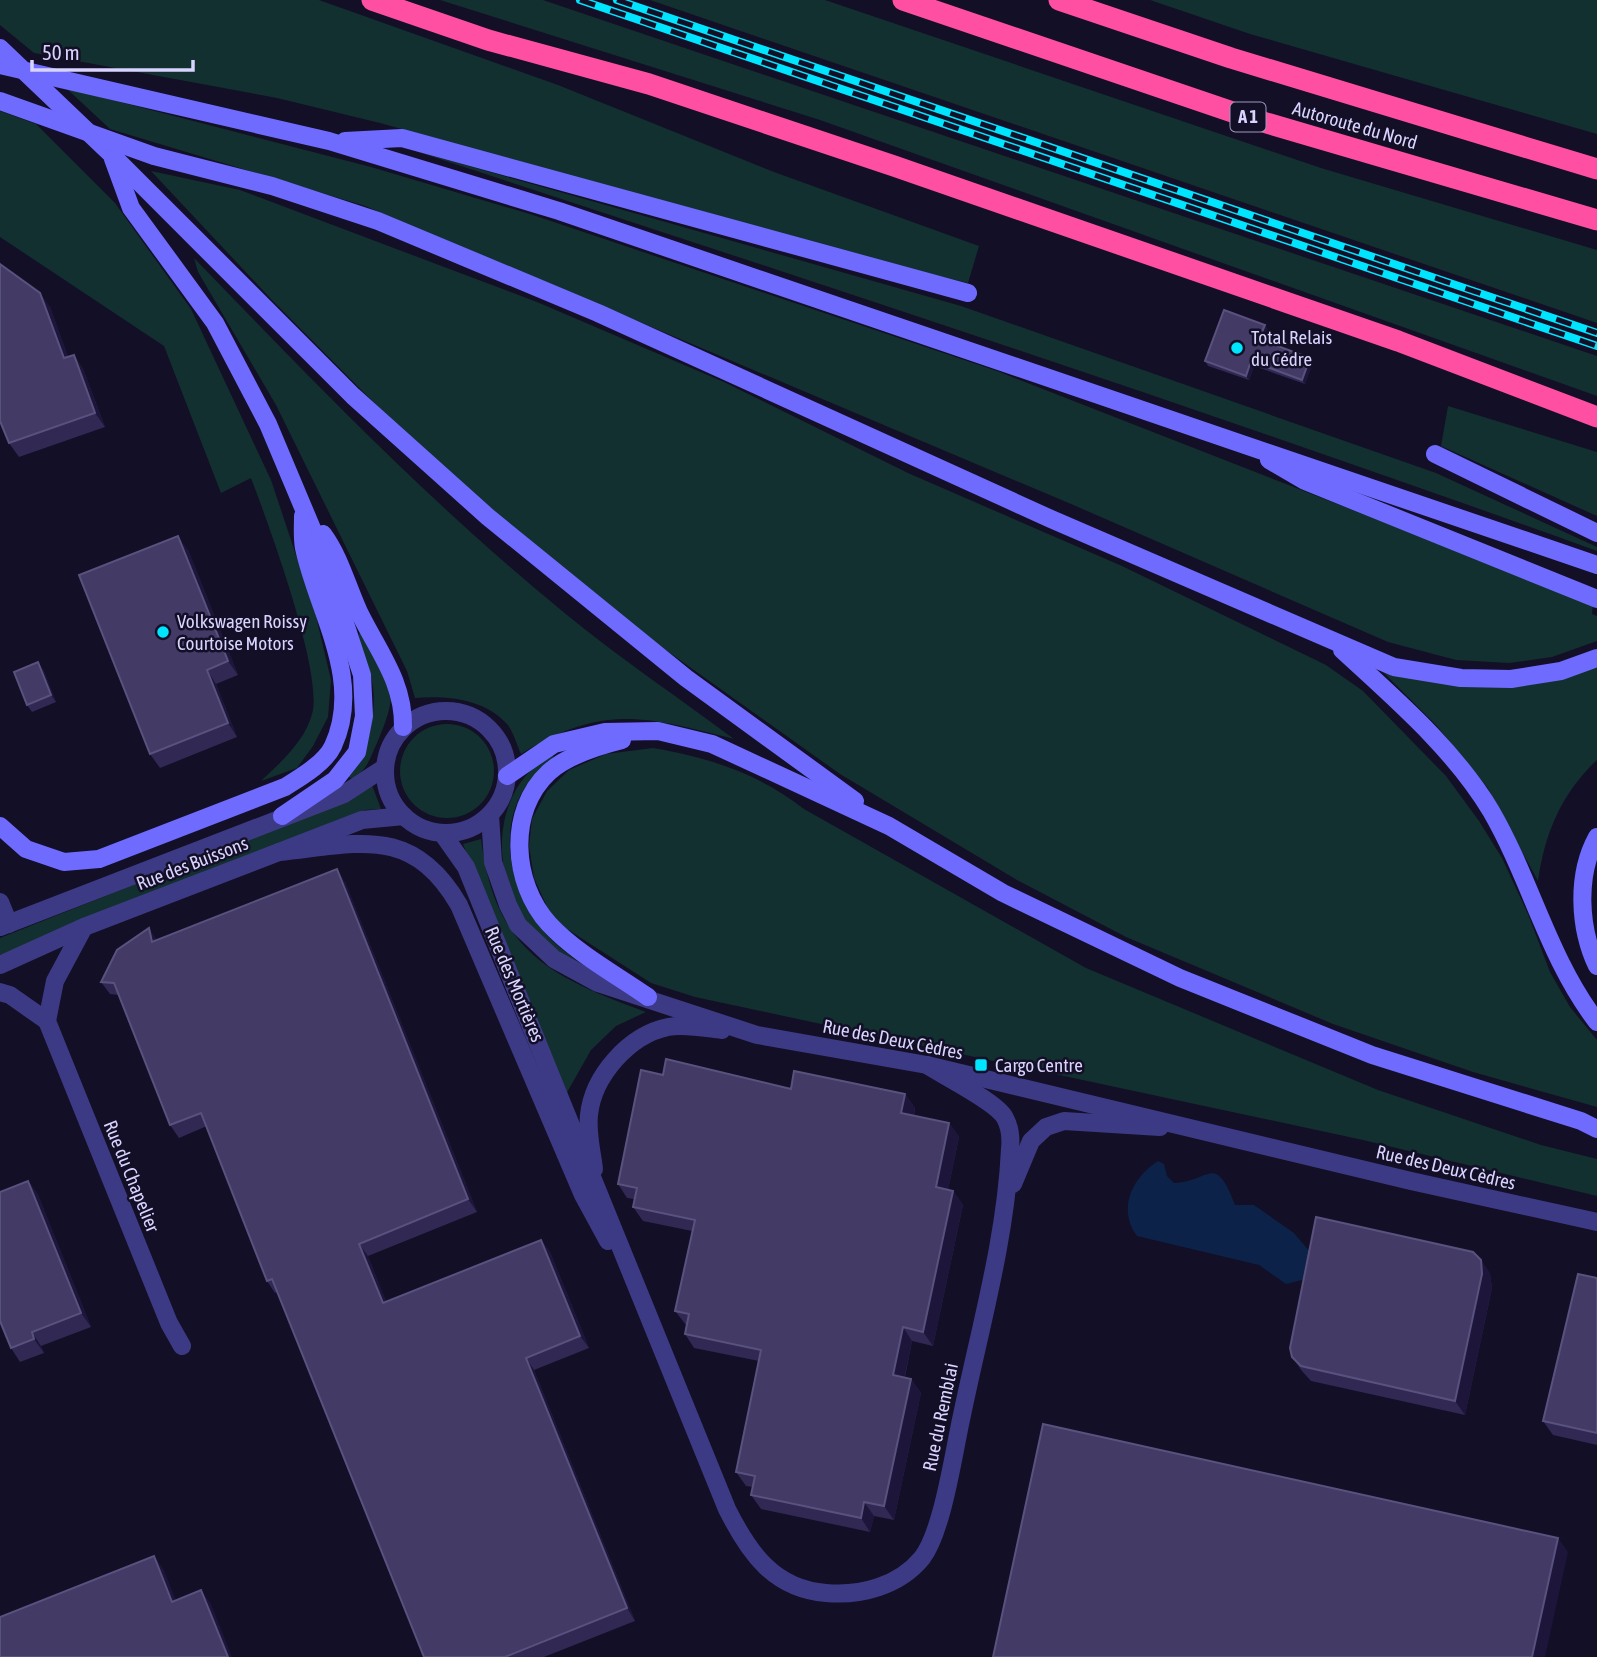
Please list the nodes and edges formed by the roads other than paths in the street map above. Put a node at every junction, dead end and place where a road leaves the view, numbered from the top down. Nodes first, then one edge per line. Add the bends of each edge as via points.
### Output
1 (372, 0) edge
2 (904, 0) edge
3 (1059, 0) edge
4 (0, 48) edge
5 (0, 65) edge
6 (0, 101) edge
7 (329, 141) junction
8 (110, 153) junction
9 (1597, 169) edge
10 (1597, 220) edge
11 (968, 293) dead end
12 (1597, 417) edge
13 (1238, 441) junction
14 (1435, 454) dead end
15 (303, 505) junction
16 (1597, 533) edge
17 (1597, 565) edge
18 (1597, 599) edge
19 (1334, 643) junction
20 (1597, 658) edge
21 (403, 727) junction
22 (658, 732) junction
23 (384, 768) junction
24 (507, 776) junction
25 (490, 815) junction
26 (282, 816) junction
27 (404, 816) junction
28 (889, 826) junction
29 (0, 827) edge
30 (442, 833) junction
31 (1597, 837) edge
32 (279, 852) junction
33 (0, 902) edge
34 (4, 925) edge
35 (85, 927) junction
36 (0, 965) edge
37 (1597, 966) edge
38 (0, 992) edge
39 (648, 997) junction
40 (47, 1020) junction
41 (1597, 1022) edge
42 (757, 1035) junction
43 (927, 1065) junction
44 (1592, 1125) edge
45 (1184, 1127) junction
46 (597, 1186) junction
47 (1002, 1217) junction
48 (1597, 1222) edge
49 (626, 1262) junction
50 (182, 1346) dead end
51 (866, 1592) joint

1 - 12 highway via 488,40 649,84 894,166 1398,341
2 - 10 highway, Autoroute du Nord / A 1 via 1253,119
3 - 9 highway, Autoroute du Nord via 1244,62
4 - 8 main road
5 - 7 main road
6 - 19 main road via 154,156 272,186 377,221 598,313
7 - 11 main road via 402,138
7 - 13 main road via 559,212
8 - 15 main road via 131,208 215,323 268,424
8 - 28 main road via 353,396 488,517 686,678
13 - 17 main road
13 - 18 main road via 1305,481
14 - 16 main road
15 - 21 main road via 332,546 359,612 396,680
15 - 26 main road via 362,675 364,716 357,752 335,780
15 - 29 main road via 303,547 343,676 341,718 332,748 285,787 99,859 64,862 26,849
19 - 20 main road via 1394,667 1461,678 1511,680 1561,671
19 - 41 main road via 1421,726 1491,811 1564,971
21 - 23 street
21 - 24 street via 436,711 472,716 499,741
22 - 24 main road via 605,733 554,744
22 - 28 main road via 712,744
22 - 39 main road via 606,744 549,773 529,802 519,836 526,884 547,922
23 - 26 street, Rue des Buissons via 344,794
23 - 27 street via 386,786
24 - 25 street via 502,797
25 - 30 street via 460,832
25 - 39 street, Rue des Deux Cèdres via 493,862 518,925 576,973
26 - 34 street, Rue des Buissons
27 - 30 street via 428,831
27 - 32 street, Rue des Buissons via 362,820
28 - 44 main road via 1003,893 1180,978 1372,1055
30 - 46 street, Rue des Mortières via 466,867
31 - 37 main road via 1585,882 1582,920
32 - 35 street, Rue des Buissons
32 - 49 street, Rue des Mortières via 364,842 385,844 435,871 459,905 583,1195
33 - 34 street
35 - 36 street, Rue des Buissons
35 - 40 street via 55,981
38 - 40 street
39 - 42 street, Rue des Deux Cèdres
40 - 50 street, Rue du Chapelier
42 - 43 street, Rue des Deux Cèdres
42 - 46 street via 671,1026 637,1040 619,1056 600,1081 589,1115
43 - 45 street, Rue des Deux Cèdres
43 - 47 street, Rue du Remblai via 983,1097 1005,1118 1010,1150
45 - 47 street, Rue du Remblai via 1130,1128 1064,1121 1046,1127 1031,1141
45 - 48 street, Rue des Deux Cèdres
46 - 49 street, Rue des Mortières
47 - 51 street, Rue du Remblai via 938,1521 923,1556 902,1576
49 - 51 street, Rue des Mortières via 742,1539 766,1571 789,1584 810,1592

